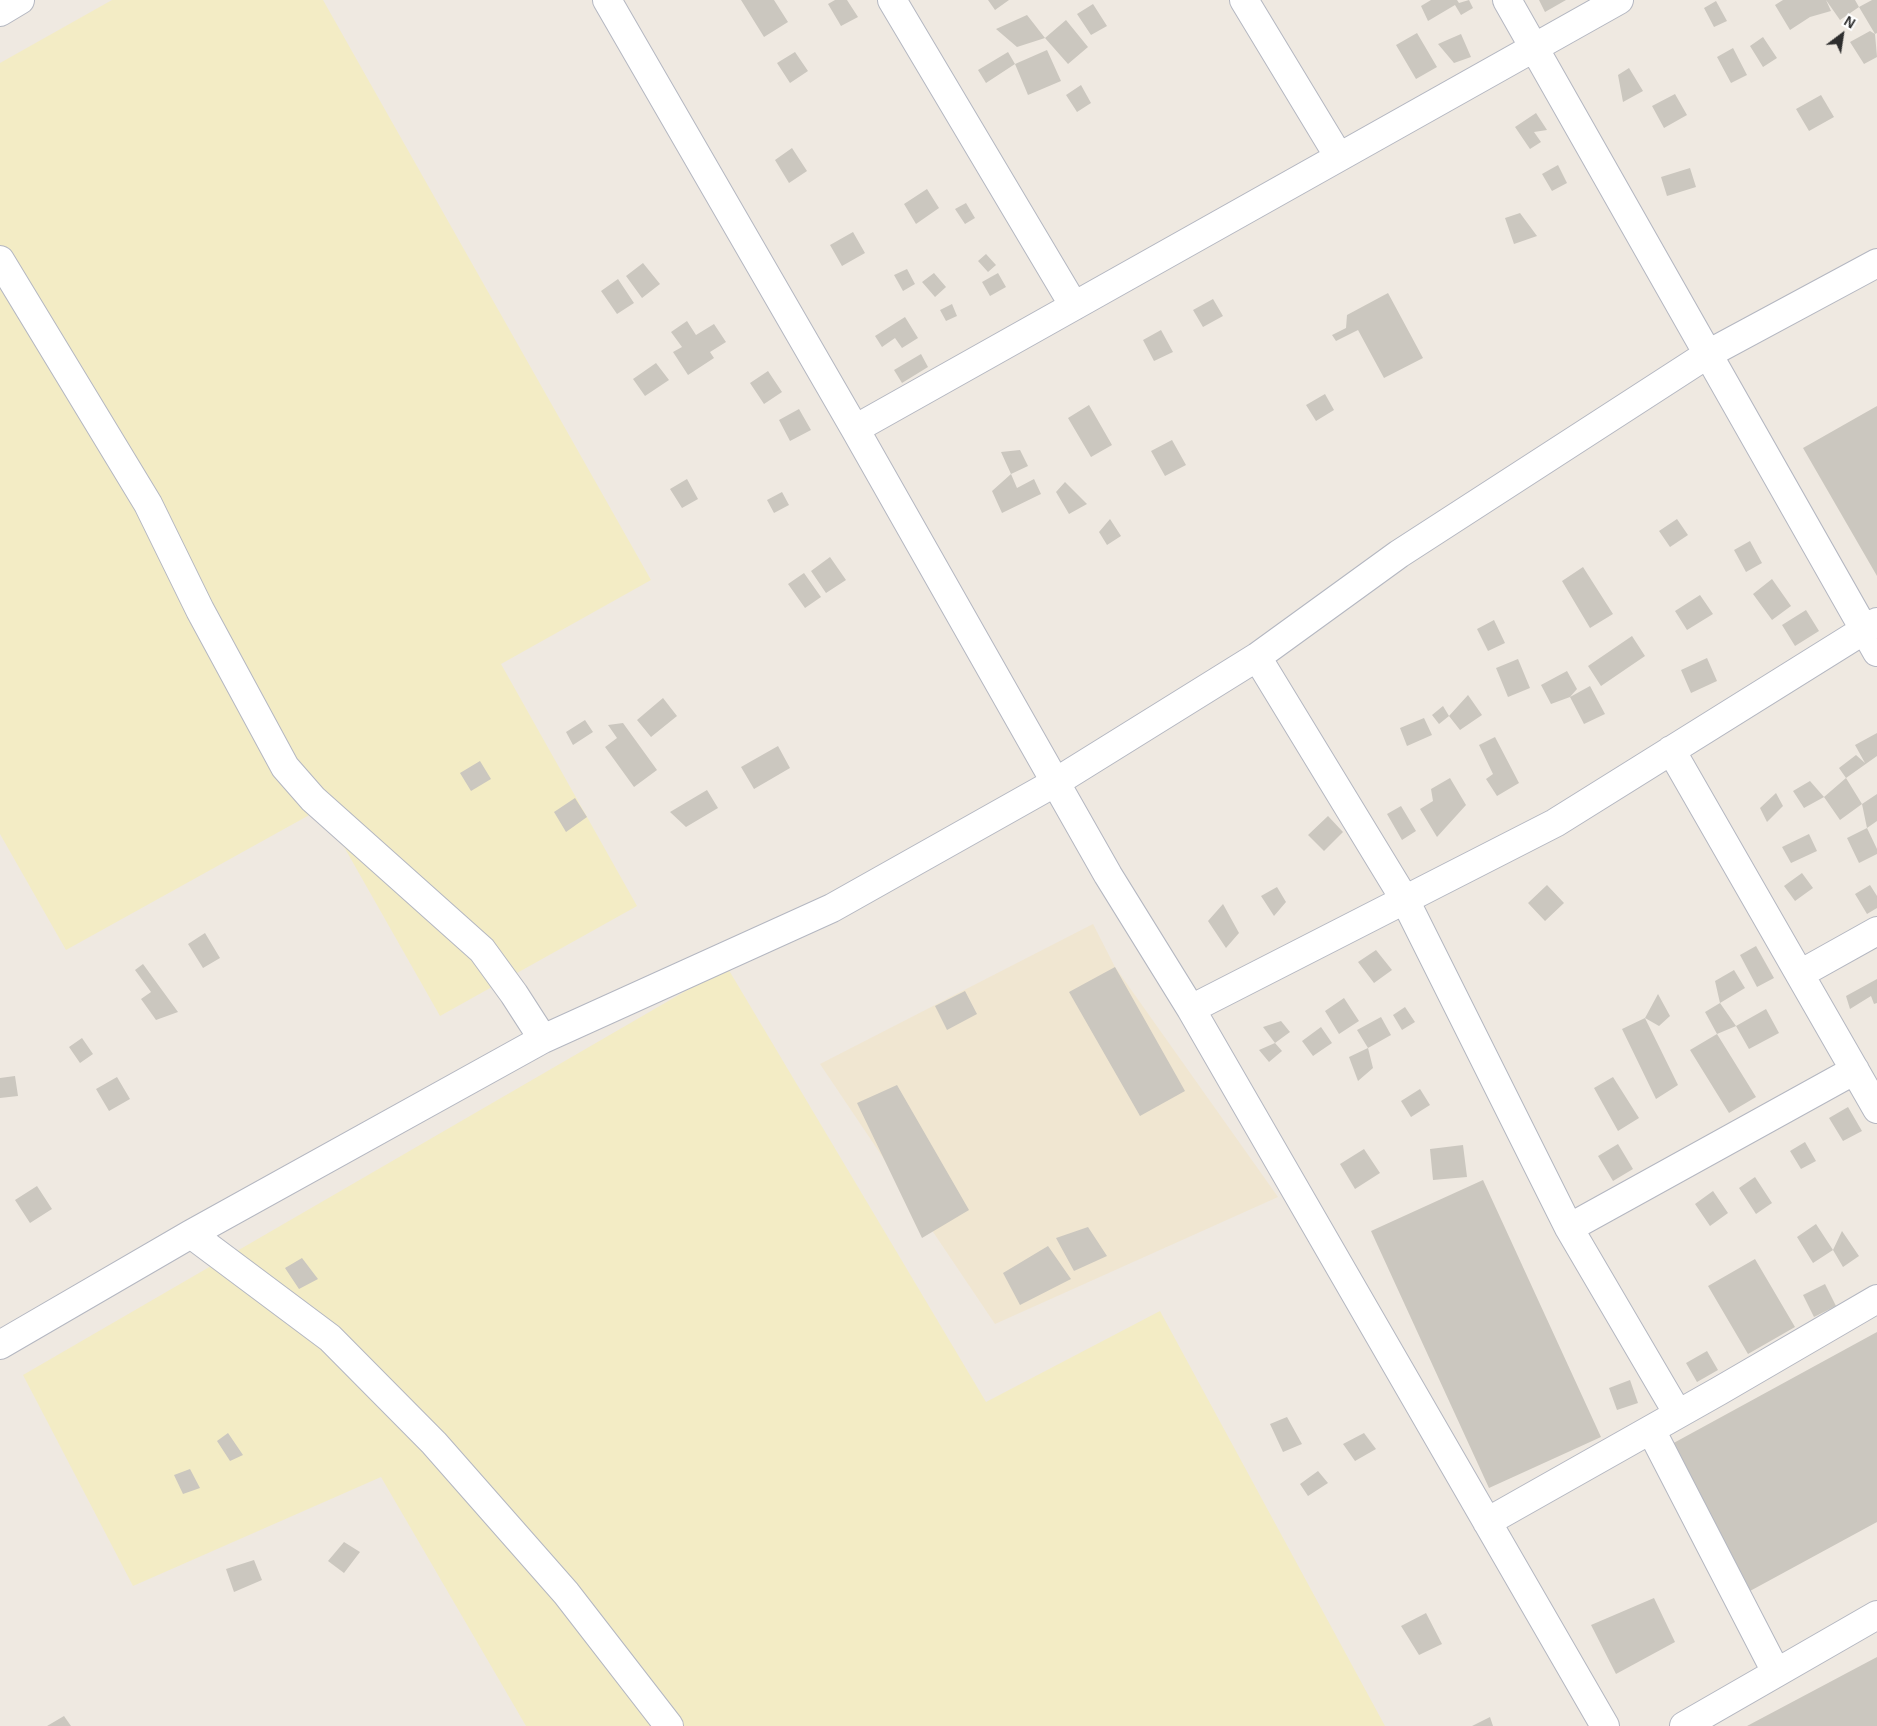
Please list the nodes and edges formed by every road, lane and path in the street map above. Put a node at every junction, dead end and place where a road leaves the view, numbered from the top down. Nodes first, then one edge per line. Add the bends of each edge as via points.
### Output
1 (20, 0) edge
2 (607, 0) edge
3 (892, 0) edge
4 (1244, 0) edge
5 (1508, 0) edge
6 (1619, 0) edge
7 (0, 12) edge
8 (1534, 48) junction
9 (1339, 158) junction
10 (0, 260) edge
11 (1877, 263) edge
12 (1074, 306) junction
13 (1708, 354) junction
14 (855, 429) junction
15 (1870, 625) edge
16 (1877, 652) edge
17 (1257, 657) junction
18 (1671, 750) junction
19 (1056, 782) junction
20 (1405, 900) junction
21 (1877, 931) edge
22 (1800, 974) junction
23 (1191, 1009) junction
24 (544, 1039) junction
25 (1855, 1070) junction
26 (1877, 1109) edge
27 (1569, 1228) junction
28 (190, 1234) junction
29 (1877, 1299) edge
30 (0, 1345) edge
31 (1678, 1414) junction
32 (1651, 1430) junction
33 (1487, 1522) junction
34 (1877, 1615) edge
35 (1776, 1672) junction
36 (669, 1726) edge
37 (1605, 1726) edge
38 (1684, 1726) edge

1 - 7 street
2 - 14 street
3 - 12 street
4 - 9 street
5 - 8 street
6 - 8 street
8 - 9 street
8 - 13 street
9 - 12 street
10 - 24 street via 148,504 200,610 285,767 313,799 482,950
11 - 13 street
12 - 14 street
13 - 15 street
13 - 17 street via 1399,554
14 - 19 street
15 - 16 street
15 - 18 street
17 - 19 street
17 - 20 street
18 - 20 street via 1555,823
18 - 22 street
19 - 23 street via 1108,875
19 - 24 street via 832,908
20 - 23 street
20 - 27 street
21 - 22 street
22 - 25 street
23 - 33 street
24 - 28 street
25 - 26 street
25 - 27 street
27 - 31 street
28 - 30 street
28 - 36 street via 330,1338 434,1443 566,1593
29 - 31 street
31 - 32 street
32 - 33 street
32 - 35 street
33 - 37 street
34 - 35 street
35 - 38 street

